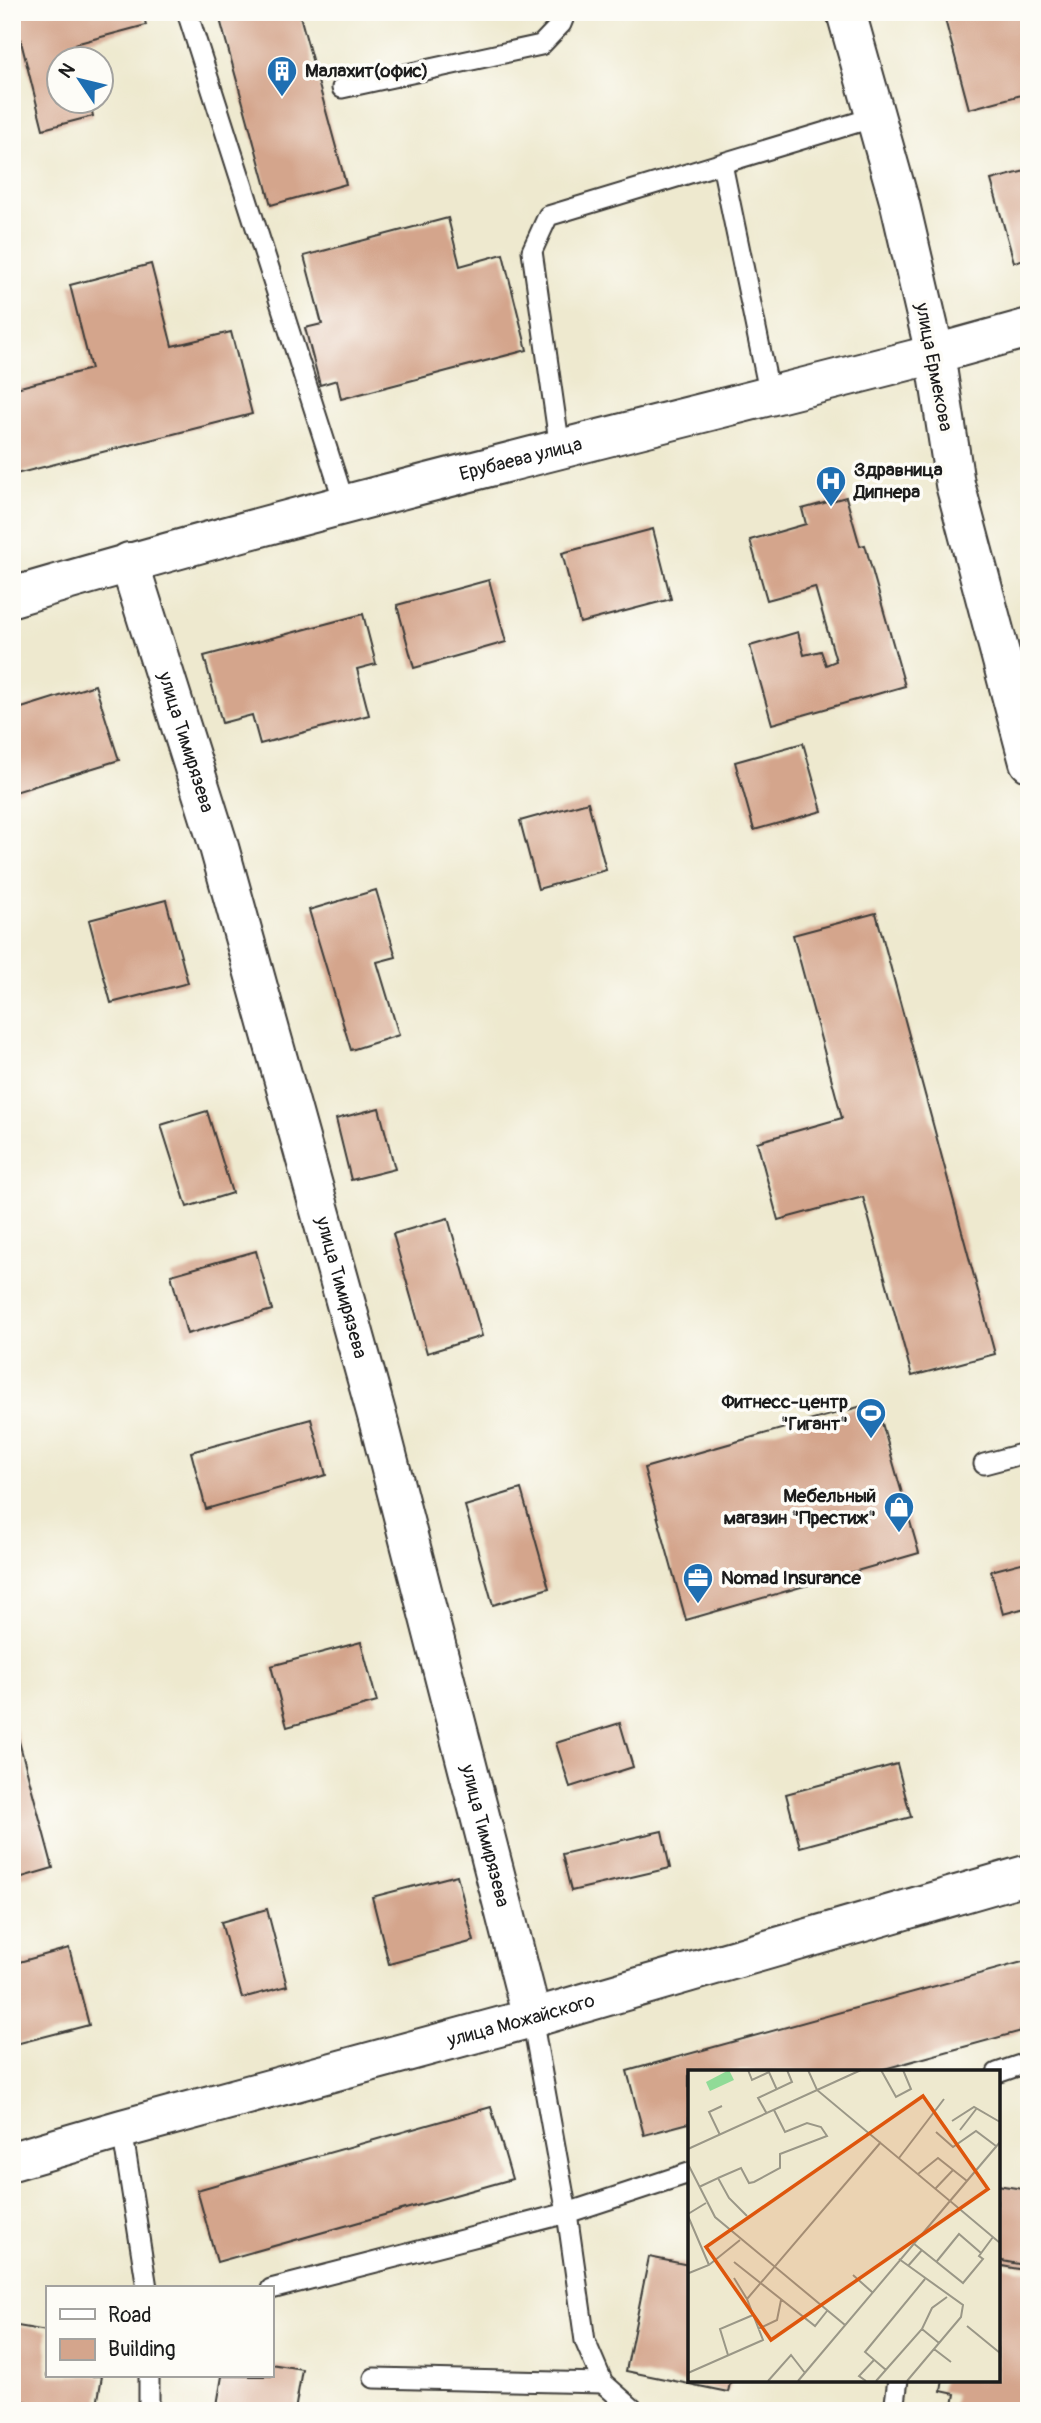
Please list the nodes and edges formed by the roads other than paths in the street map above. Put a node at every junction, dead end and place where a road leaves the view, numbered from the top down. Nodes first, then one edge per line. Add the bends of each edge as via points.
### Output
1 (187, 12) edge
2 (566, 12) edge
3 (846, 12) edge
4 (342, 88) dead end
5 (875, 117) junction
6 (722, 164) junction
7 (1029, 328) edge
8 (934, 354) junction
9 (770, 396) junction
10 (561, 449) junction
11 (345, 505) junction
12 (129, 562) junction
13 (12, 597) edge
14 (1029, 762) edge
15 (1029, 1452) edge
16 (984, 1464) dead end
17 (1029, 1874) edge
18 (532, 2018) junction
19 (1029, 2062) edge
20 (999, 2072) edge
21 (122, 2129) junction
22 (12, 2161) edge
23 (688, 2173) edge
24 (567, 2213) junction
25 (147, 2286) edge
26 (273, 2287) edge
27 (149, 2378) edge
28 (374, 2378) dead end
29 (898, 2381) edge
30 (603, 2383) junction
31 (149, 2411) edge
32 (635, 2411) edge
33 (894, 2411) edge

1 - 11 lane
2 - 4 lane via 541,45
3 - 5 street, улица Ермекова
5 - 6 lane
5 - 8 street, улица Ермекова
6 - 9 lane
6 - 10 lane via 548,216 532,251
7 - 8 street, Ерубаева улица
8 - 9 street, Ерубаева улица
8 - 14 street, улица Ермекова via 955,484
9 - 10 street, Ерубаева улица
10 - 11 street, Ерубаева улица
11 - 12 street, Ерубаева улица
12 - 13 street, Ерубаева улица
12 - 18 street, улица Тимирязева via 219,847 376,1409
15 - 16 lane
17 - 18 street, улица Можайского
18 - 21 street, улица Можайского
18 - 24 lane
19 - 20 lane
21 - 22 street, улица Можайского
21 - 25 lane
23 - 24 lane
24 - 26 lane
24 - 30 lane via 585,2341
27 - 31 lane
28 - 30 lane
29 - 33 lane
30 - 32 lane

